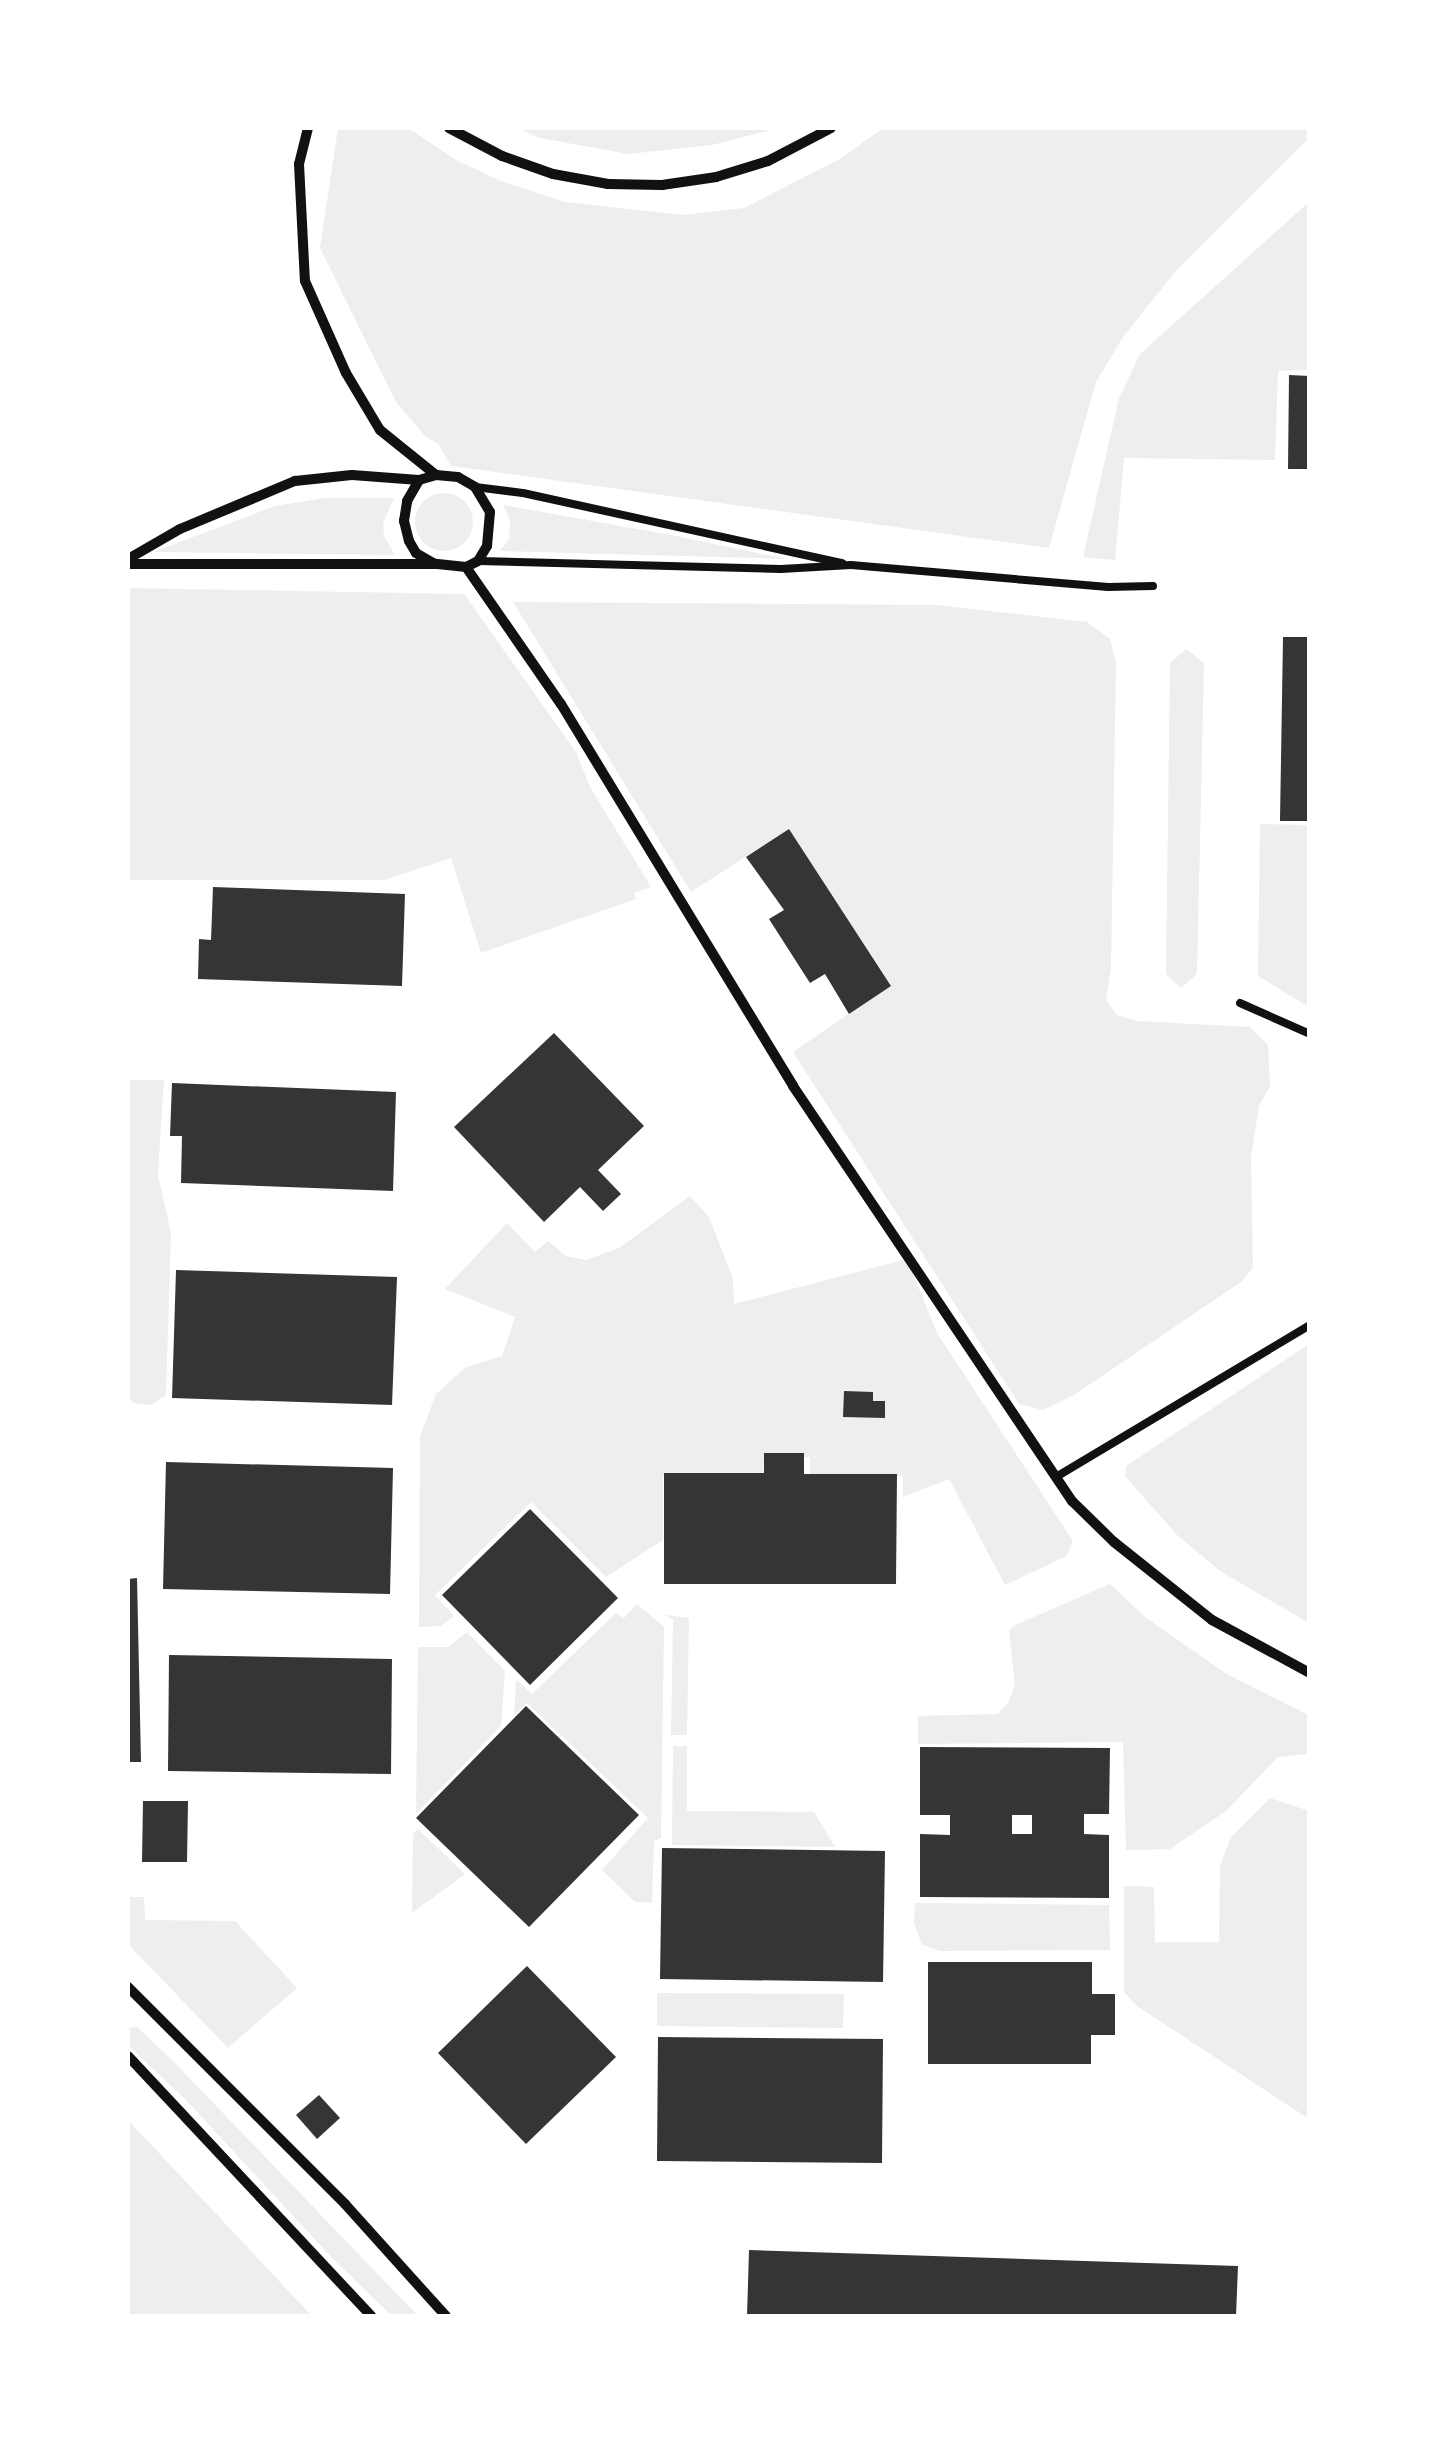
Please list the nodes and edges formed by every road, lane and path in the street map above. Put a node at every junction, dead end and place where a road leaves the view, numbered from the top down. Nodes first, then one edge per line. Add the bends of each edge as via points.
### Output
1 (308, 128) edge
2 (449, 128) edge
3 (832, 128) edge
4 (436, 475) junction
5 (419, 480) junction
6 (475, 486) junction
7 (478, 560) junction
8 (128, 562) edge
9 (435, 564) junction
10 (850, 565) junction
11 (466, 567) junction
12 (1153, 586) dead end
13 (1240, 1003) dead end
14 (1310, 1034) edge
15 (1310, 1325) edge
16 (1056, 1477) junction
17 (1310, 1674) edge
18 (128, 1988) edge
19 (128, 2056) edge
20 (371, 2316) edge
21 (446, 2316) edge

1 - 4 street via 299,164 305,281 380,430
2 - 3 street via 554,174 662,184 768,161
4 - 5 street
4 - 6 street
5 - 8 street via 352,475 295,481 180,530
5 - 9 street via 404,521 416,554
6 - 7 street via 490,512 491,533
6 - 10 lane
7 - 10 lane
7 - 11 street
8 - 9 street
9 - 11 street
10 - 12 lane
11 - 16 street via 560,704 793,1086
13 - 14 lane
15 - 16 lane
16 - 17 street via 1114,1542 1212,1620
18 - 21 street via 345,2204
19 - 20 street

